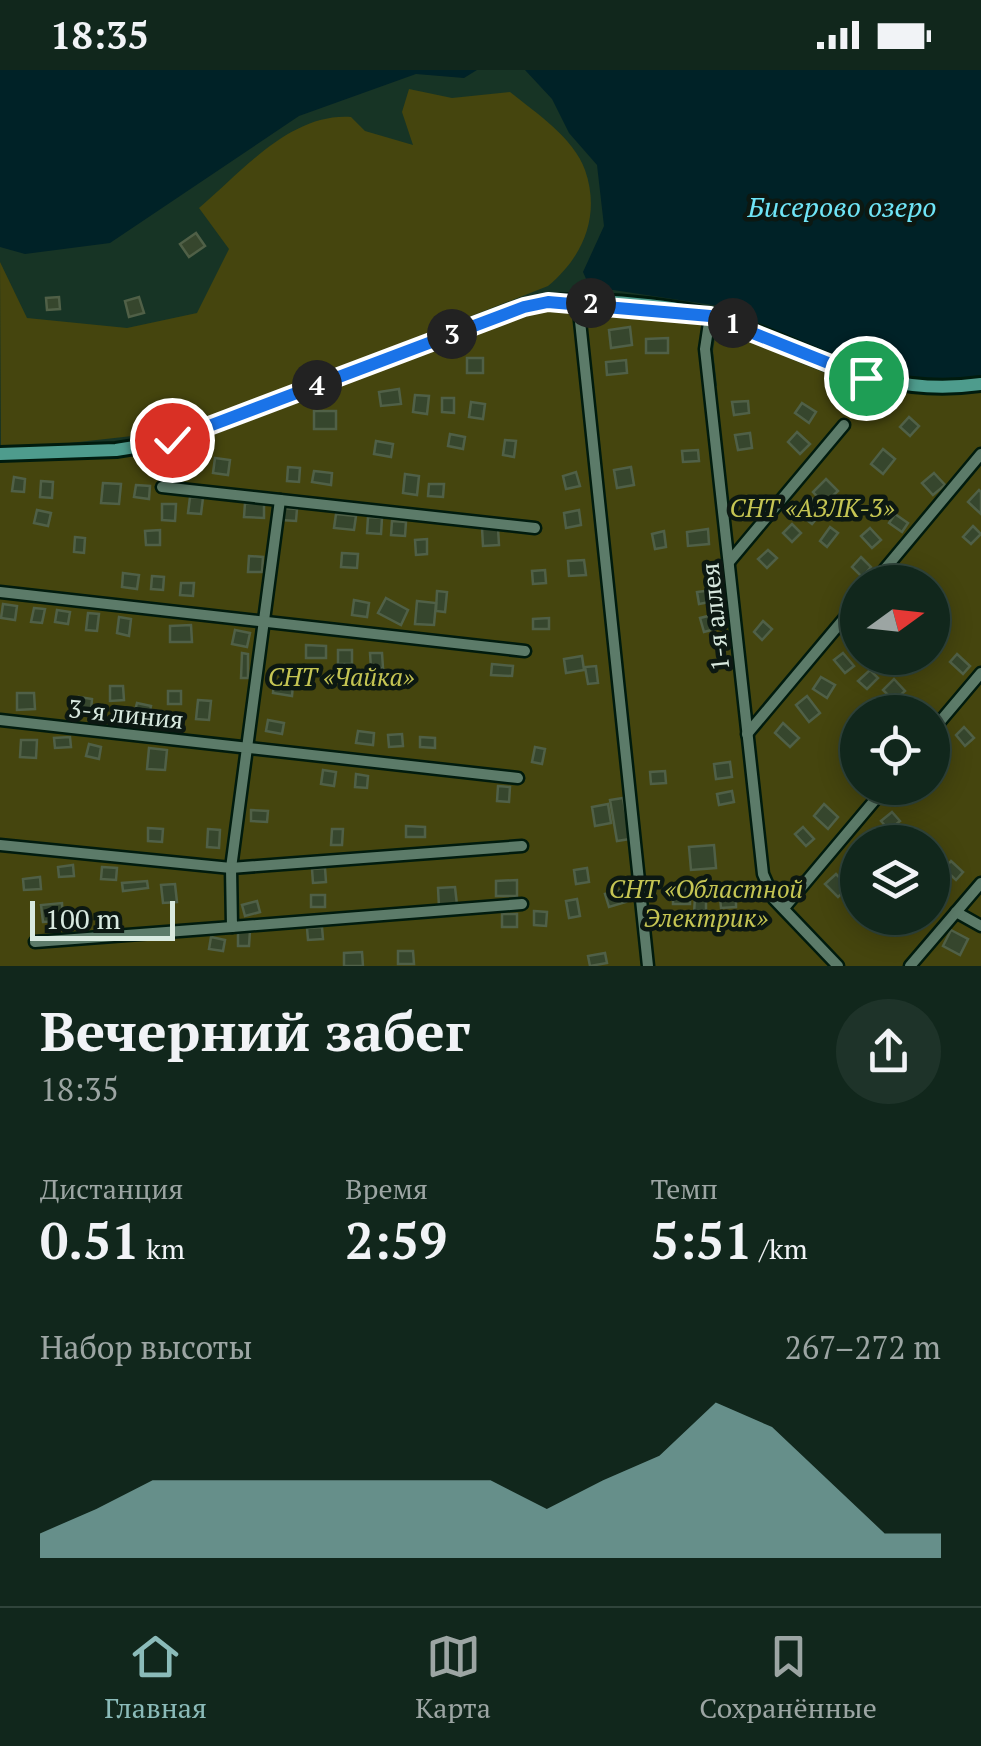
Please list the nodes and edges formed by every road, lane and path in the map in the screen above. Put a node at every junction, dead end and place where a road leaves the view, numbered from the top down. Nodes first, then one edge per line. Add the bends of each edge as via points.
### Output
1 (578, 302) junction
2 (710, 316) junction
3 (981, 384) edge
4 (844, 425) dead end
5 (0, 454) edge
6 (981, 454) edge
7 (162, 488) dead end
8 (280, 500) junction
9 (535, 528) dead end
10 (729, 562) junction
11 (888, 565) edge
12 (0, 592) edge
13 (264, 622) junction
14 (840, 624) edge
15 (526, 651) dead end
16 (981, 674) edge
17 (950, 710) edge
18 (0, 720) edge
19 (748, 734) junction
20 (247, 748) junction
21 (518, 778) dead end
22 (871, 805) edge
23 (0, 846) edge
24 (522, 846) dead end
25 (231, 868) junction
26 (981, 883) edge
27 (522, 904) dead end
28 (784, 908) junction
29 (956, 912) junction
30 (981, 926) edge
31 (232, 927) junction
32 (35, 942) dead end
33 (648, 966) edge
34 (838, 966) edge
35 (910, 966) edge

1 - 2 main road
1 - 5 main road via 524,307 172,440 116,450
1 - 33 street
2 - 3 main road via 866,378 926,388
2 - 10 street, 1-я аллея via 705,349
4 - 10 street
6 - 11 street
7 - 8 street
8 - 9 street
8 - 13 street
10 - 19 street, 1-я аллея
12 - 13 street
13 - 15 street
13 - 20 street
14 - 19 street
16 - 17 street
18 - 20 street, 3-я линия
19 - 28 street, 1-я аллея via 763,874
20 - 21 street, 3-я линия
20 - 25 street
22 - 28 street
23 - 25 street
24 - 25 street
25 - 31 street
26 - 29 street
27 - 31 street
28 - 34 street, 1-я аллея
29 - 30 street
29 - 35 street
31 - 32 street

